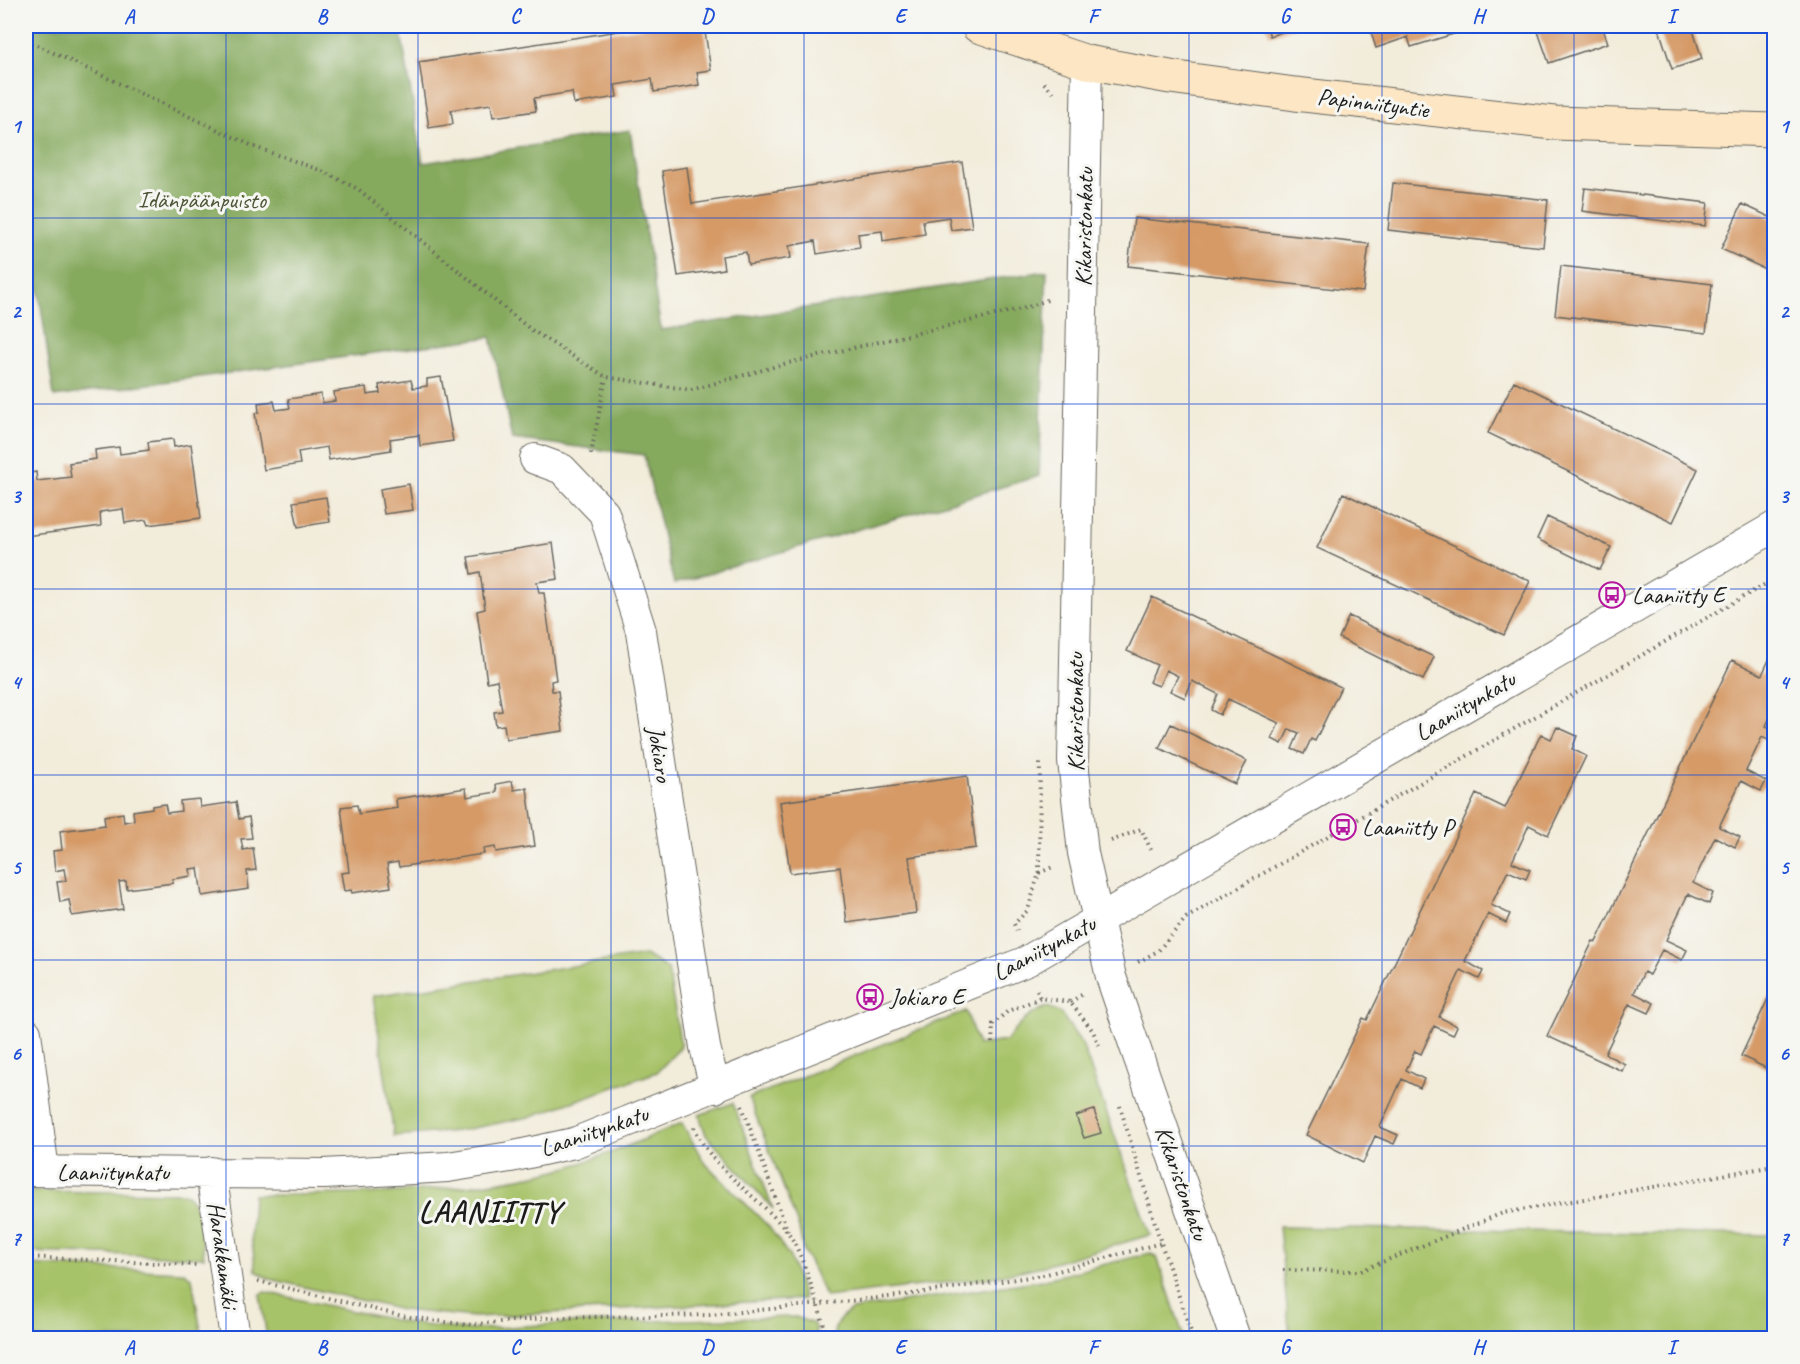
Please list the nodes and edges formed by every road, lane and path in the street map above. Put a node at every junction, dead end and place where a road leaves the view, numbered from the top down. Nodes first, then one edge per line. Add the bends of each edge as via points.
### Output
1 (978, 26) edge
2 (26, 40) edge
3 (1087, 62) junction
4 (1774, 130) edge
5 (1050, 298) dead end
6 (606, 377) junction
7 (535, 459) dead end
8 (579, 485) junction
9 (1774, 527) edge
10 (1774, 579) edge
11 (1097, 921) junction
12 (1014, 924) dead end
13 (1027, 961) junction
14 (1111, 977) junction
15 (1040, 998) junction
16 (1070, 1002) junction
17 (26, 1033) edge
18 (992, 1043) dead end
19 (1101, 1048) dead end
20 (724, 1084) junction
21 (1118, 1099) dead end
22 (683, 1100) junction
23 (1774, 1166) edge
24 (35, 1171) edge
25 (211, 1172) junction
26 (790, 1235) junction
27 (1161, 1243) junction
28 (26, 1257) edge
29 (1283, 1270) dead end
30 (224, 1271) junction
31 (817, 1306) junction
32 (235, 1338) edge
33 (828, 1338) edge
34 (1193, 1338) edge
35 (1235, 1338) edge

1 - 3 street, Papinniityntie
2 - 6 path via 257,148 320,170 358,189 530,329
3 - 4 street, Papinniityntie via 1284,92 1554,123
3 - 11 street, Kikaristonkatu via 1073,761 1079,826
5 - 6 path via 1025,308 784,364 691,390
6 - 8 path via 590,459
7 - 8 street, Jokiaro via 561,469
8 - 20 street, Jokiaro via 604,513 641,631 703,1035
9 - 11 street, Laaniitynkatu
10 - 14 path via 1186,918 1158,951
11 - 13 street, Laaniitynkatu
11 - 14 street, Kikaristonkatu
12 - 13 path
13 - 15 path
13 - 20 street, Laaniitynkatu
14 - 16 path
14 - 35 street, Kikaristonkatu
15 - 16 path
15 - 18 path via 1008,1011 993,1024
16 - 19 path via 1094,1031
17 - 24 street
20 - 22 street, Laaniitynkatu
20 - 26 path
21 - 27 path
22 - 25 street, Laaniitynkatu via 574,1143 448,1167 324,1174
22 - 26 path via 698,1136 717,1161
23 - 29 path via 1503,1213 1360,1271
24 - 25 street, Laaniitynkatu
25 - 30 street, Harakkamäki
26 - 31 path
27 - 31 path via 1043,1275
27 - 34 path
28 - 30 path via 192,1264
30 - 31 path via 402,1316 467,1325 544,1318 711,1315
30 - 32 street, Harakkamäki
31 - 33 path

